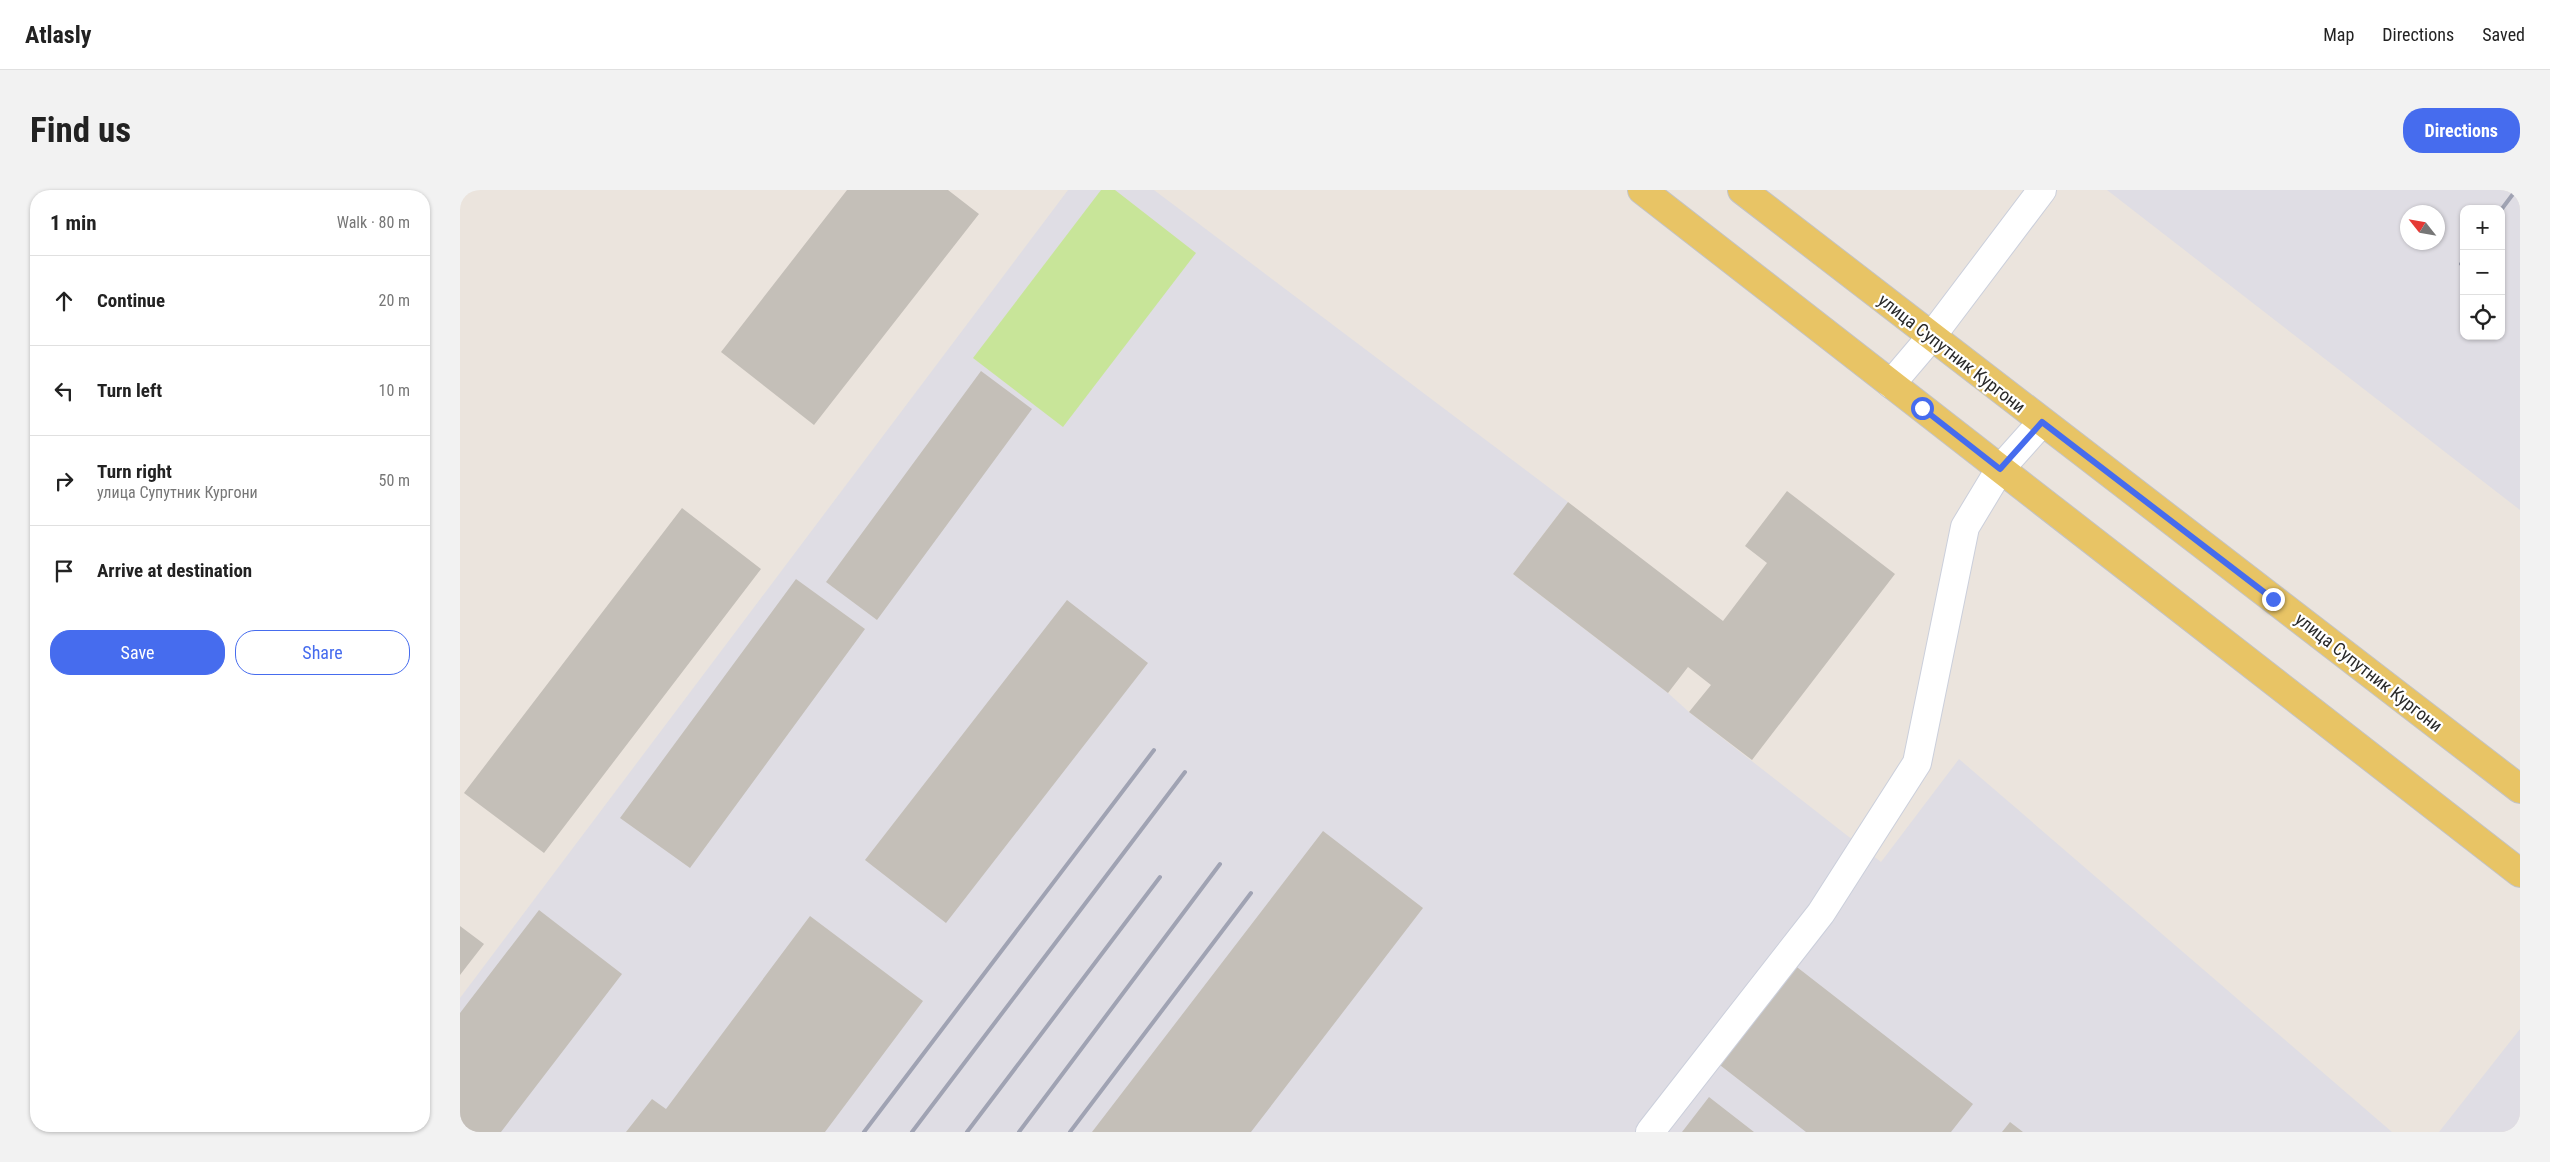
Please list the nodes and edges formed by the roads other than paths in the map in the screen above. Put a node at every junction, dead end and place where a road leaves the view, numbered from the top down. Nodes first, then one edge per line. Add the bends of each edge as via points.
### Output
1 (1642, 190) edge
2 (1742, 190) edge
3 (2042, 190) edge
4 (1931, 337) junction
5 (1891, 384) junction
6 (2042, 422) junction
7 (2000, 469) junction
8 (2520, 789) edge
9 (2520, 873) edge
10 (1650, 1132) edge

1 - 5 main road
2 - 4 main road, улица Супутник Кургони
3 - 4 street
4 - 5 street
4 - 6 main road, улица Супутник Кургони
5 - 7 main road
6 - 7 street
6 - 8 main road, улица Супутник Кургони
7 - 9 main road
7 - 10 street via 1965,527 1917,763 1821,913

